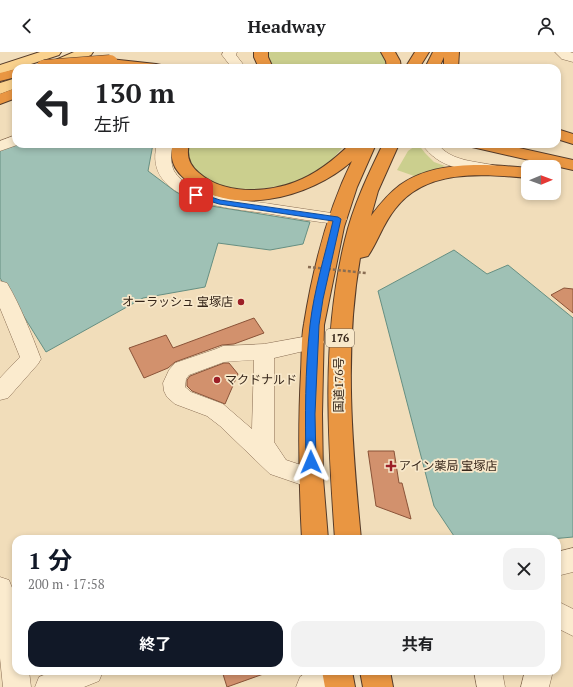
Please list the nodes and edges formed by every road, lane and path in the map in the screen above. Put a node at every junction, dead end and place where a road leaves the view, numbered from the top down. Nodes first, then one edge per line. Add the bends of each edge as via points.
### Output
1 (54, 52) edge
2 (67, 52) edge
3 (86, 52) edge
4 (230, 52) edge
5 (261, 52) edge
6 (388, 52) edge
7 (422, 52) edge
8 (440, 52) edge
9 (452, 52) edge
10 (562, 52) edge
11 (573, 58) edge
12 (18, 64) edge
13 (38, 64) edge
14 (58, 64) edge
15 (79, 64) edge
16 (119, 64) edge
17 (235, 64) edge
18 (264, 64) edge
19 (393, 64) edge
20 (414, 64) edge
21 (434, 64) edge
22 (451, 64) edge
23 (12, 66) edge
24 (0, 70) edge
25 (12, 74) edge
26 (12, 75) edge
27 (0, 77) edge
28 (0, 80) edge
29 (12, 84) edge
30 (0, 89) edge
31 (12, 94) edge
32 (0, 99) edge
33 (561, 135) edge
34 (573, 138) edge
35 (12, 142) edge
36 (0, 146) edge
37 (164, 148) edge
38 (180, 148) edge
39 (355, 148) edge
40 (366, 148) edge
41 (389, 148) edge
42 (433, 148) edge
43 (496, 148) edge
44 (552, 148) edge
45 (573, 152) edge
46 (573, 165) edge
47 (492, 169) junction
48 (521, 172) edge
49 (561, 177) edge
50 (573, 179) edge
51 (338, 219) junction
52 (308, 267) dead end
53 (366, 273) dead end
54 (0, 288) edge
55 (342, 300) junction
56 (314, 342) junction
57 (264, 352) junction
58 (0, 392) edge
59 (278, 467) junction
60 (311, 478) junction
61 (315, 535) edge
62 (348, 535) edge
63 (573, 560) edge
64 (561, 563) edge
65 (0, 589) edge
66 (561, 616) edge
67 (12, 619) edge
68 (573, 623) edge
69 (16, 675) edge
70 (79, 675) edge
71 (326, 675) edge
72 (338, 675) edge
73 (376, 675) edge
74 (489, 675) edge
75 (538, 675) edge
76 (17, 687) edge
77 (49, 687) edge
78 (310, 687) edge
79 (340, 687) edge
80 (378, 687) edge
81 (491, 687) edge
82 (535, 687) edge

1 - 12 main road
2 - 13 main road
3 - 14 main road
4 - 17 street via 229,55
5 - 18 highway
6 - 19 highway
7 - 20 highway
8 - 21 highway
9 - 22 highway
10 - 11 street
15 - 16 highway, bridge
23 - 24 main road
25 - 27 highway
26 - 28 main road
29 - 30 main road
31 - 32 highway
33 - 34 highway
35 - 36 street
37 - 51 street via 164,166 169,176 196,195 219,202
38 - 39 highway via 181,163 192,177 211,188 254,194 285,190 308,183 334,168
40 - 51 highway, 176 via 348,186
41 - 55 highway, 国道176号 / 176 via 368,192 357,228
42 - 47 street via 438,154 453,161
43 - 46 highway
44 - 45 highway
47 - 48 highway
47 - 55 highway via 433,176 411,185 394,197 367,237
49 - 50 highway
51 - 56 highway, 176 via 319,299
52 - 53 path, bridge
54 - 58 street via 31,359
55 - 62 highway, 国道176号 / 176 via 339,428
56 - 57 street
56 - 60 highway, 176 via 310,414
57 - 59 street via 263,444
57 - 59 street via 223,354 182,369 174,383 175,390 183,398 215,410
59 - 60 street
60 - 61 highway, 176
63 - 64 street
65 - 67 street
66 - 68 street
69 - 76 street
70 - 77 street
71 - 78 street
72 - 79 highway
73 - 80 highway
74 - 81 street
75 - 82 street

